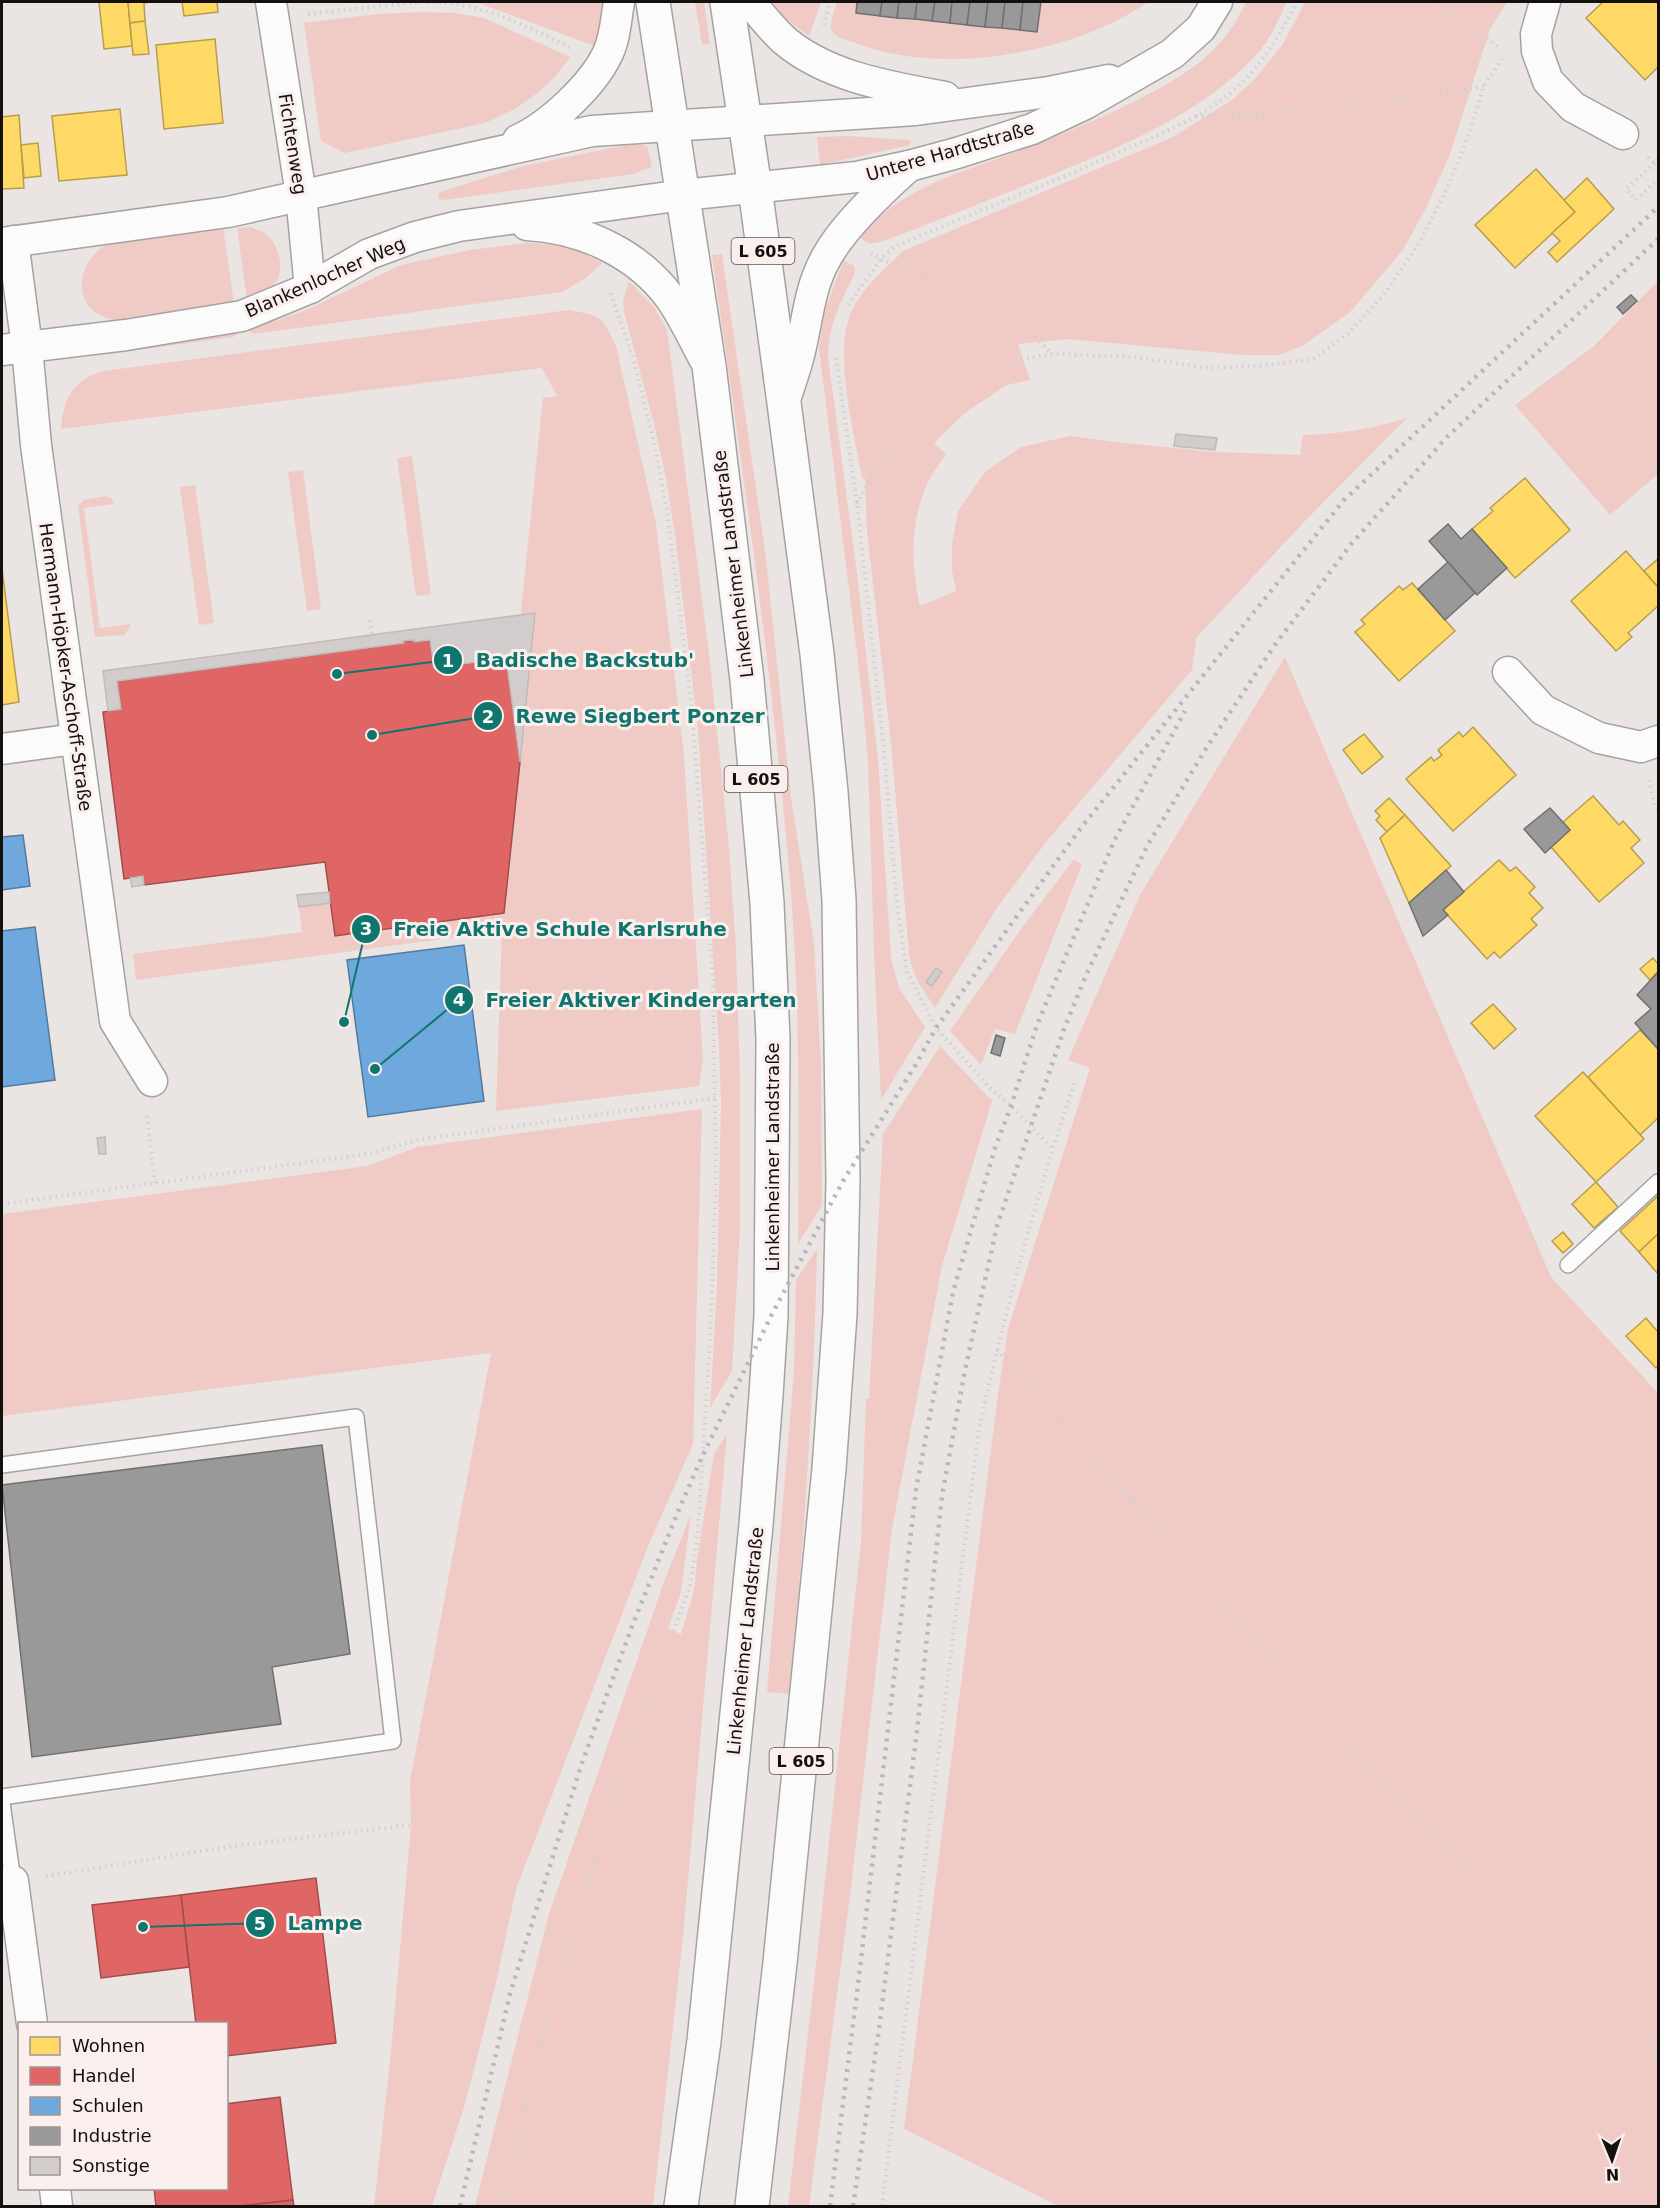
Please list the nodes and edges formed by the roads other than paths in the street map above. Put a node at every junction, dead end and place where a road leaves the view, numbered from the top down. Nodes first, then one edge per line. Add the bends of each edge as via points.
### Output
1 (619, 2) edge
2 (653, 2) edge
3 (727, 2) edge
4 (750, 2) edge
5 (1217, 2) edge
6 (1545, 2) edge
7 (272, 10) edge
8 (1133, 75) junction
9 (972, 102) junction
10 (745, 120) junction
11 (672, 125) junction
12 (1623, 134) dead end
13 (487, 153) junction
14 (909, 166) junction
15 (755, 188) junction
16 (301, 195) junction
17 (683, 195) junction
18 (488, 222) junction
19 (7, 242) edge
20 (310, 288) junction
21 (14, 349) edge
22 (709, 366) junction
23 (784, 403) junction
24 (1508, 672) dead end
25 (75, 739) junction
26 (1659, 741) edge
27 (2, 749) edge
28 (152, 1082) road end
29 (1659, 1182) edge
30 (1568, 1265) dead end
31 (2, 1465) edge
32 (2, 1797) edge
33 (2, 1803) edge
34 (7, 1882) edge
35 (32, 2022) edge
36 (55, 2190) edge
37 (57, 2206) edge
38 (681, 2206) edge
39 (752, 2206) edge

1 - 13 street via 611,45 591,79 531,134
2 - 11 main road, Linkenheimer Landstraße / L 605
3 - 10 main road, L 605
4 - 9 street via 784,40 826,66 911,91
5 - 8 street, Untere Hardtstraße via 1201,28 1179,48
6 - 12 street via 1536,34 1537,51 1548,81 1573,107
7 - 16 street, Fichtenweg
8 - 9 street, Untere Hardtstraße
8 - 14 street, Untere Hardtstraße via 1032,129
9 - 10 street, Untere Hardtstraße via 916,110
10 - 11 street
10 - 15 main road, L 605
11 - 13 street via 592,131
11 - 17 main road, Linkenheimer Landstraße / L 605
13 - 16 street
14 - 15 street, Untere Hardtstraße via 857,177
14 - 23 street via 883,190 823,263
15 - 17 street, Blankenlocher Weg
15 - 23 main road, L 605
16 - 19 street via 228,212
16 - 20 street, Fichtenweg
17 - 18 street, Blankenlocher Weg
17 - 22 main road, Linkenheimer Landstraße / L 605
18 - 20 street, Blankenlocher Weg via 436,231 369,254
18 - 22 street via 558,229 609,246 655,280 672,300
19 - 21 street, Hermann-Höpker-Aschoff-Straße
20 - 21 street, Blankenlocher Weg via 242,316
21 - 25 street, Hermann-Höpker-Aschoff-Straße via 36,445
22 - 38 main road, Linkenheimer Landstraße / L 605 via 747,680 767,903 773,1039 773,1198 771,1316 756,1525 704,2041
23 - 39 main road, L 605 via 817,654 835,853 841,967 843,1181 840,1314 829,1469
24 - 26 street via 1543,711 1599,738 1641,747
25 - 27 street
25 - 28 street, Hermann-Höpker-Aschoff-Straße via 115,1021
29 - 30 lane
31 - 32 lane via 356,1417 393,1741
33 - 34 lane
34 - 35 street
36 - 37 street

